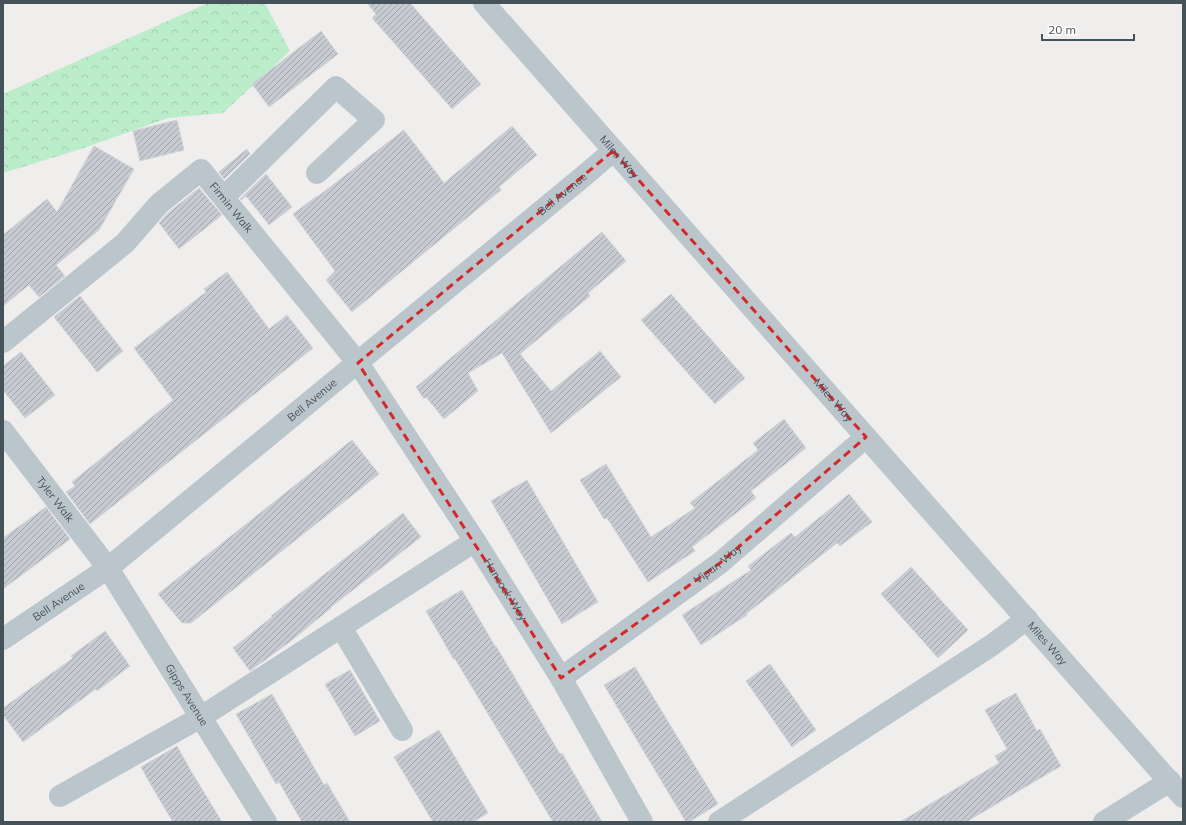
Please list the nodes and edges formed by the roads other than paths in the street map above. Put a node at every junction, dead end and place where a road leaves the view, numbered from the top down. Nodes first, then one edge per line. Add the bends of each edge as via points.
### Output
1 (484, 3) edge
2 (612, 151) junction
3 (317, 173) dead end
4 (224, 197) junction
5 (3, 342) edge
6 (358, 363) junction
7 (3, 432) edge
8 (866, 436) junction
9 (475, 541) junction
10 (108, 568) junction
11 (1027, 619) junction
12 (341, 627) junction
13 (3, 639) edge
14 (561, 678) junction
15 (201, 717) junction
16 (402, 730) dead end
17 (1176, 789) edge
18 (60, 796) dead end
19 (266, 822) edge
20 (642, 822) edge
21 (719, 822) edge
22 (1104, 822) edge

1 - 2 street, Miles Way
2 - 6 street, Bell Avenue
2 - 8 street, Miles Way
3 - 4 street via 374,120 336,87
4 - 5 street, Firmin Walk via 201,170 159,204 124,243
4 - 6 street, Firmin Walk
6 - 9 street, Hancock Way
6 - 10 street, Bell Avenue
7 - 10 street, Tyler Walk
8 - 11 street, Miles Way
8 - 14 street, Vipan Way via 720,563
9 - 12 street
9 - 14 street, Hancock Way
10 - 13 street, Bell Avenue
10 - 15 street, Gipps Avenue
11 - 17 street, Miles Way
11 - 21 street via 992,645
12 - 15 street
12 - 16 street
14 - 20 street, Hancock Way
15 - 18 street
15 - 19 street, Gipps Avenue
17 - 22 street

